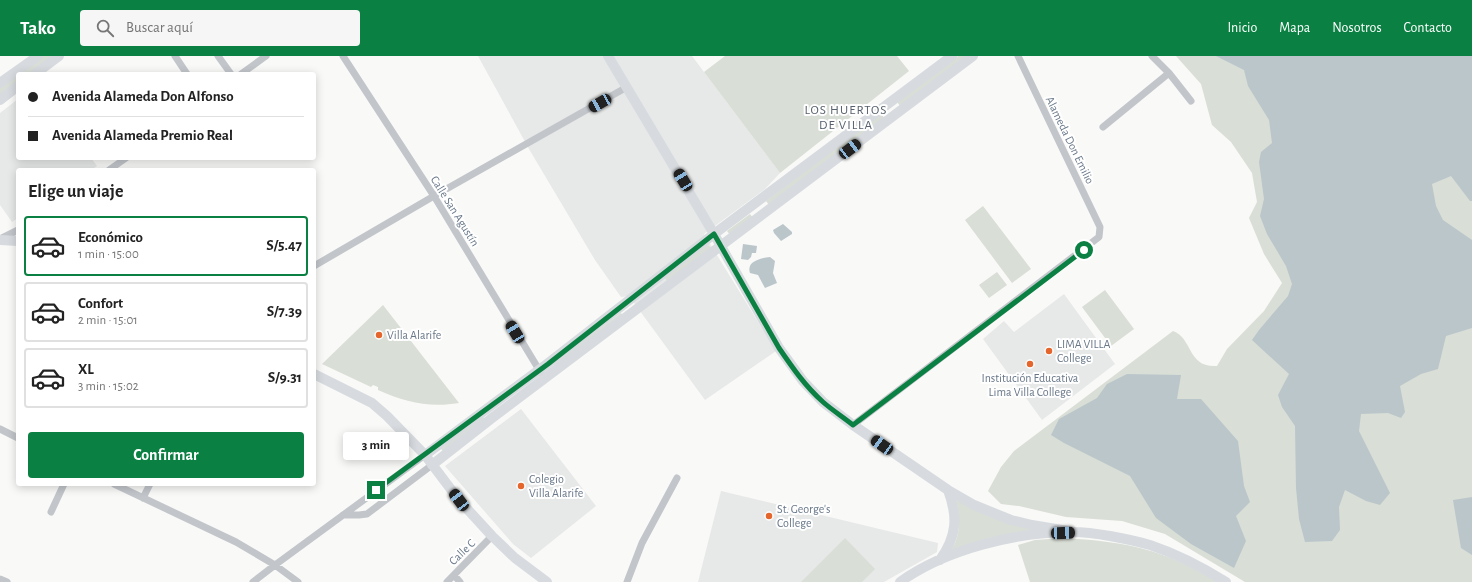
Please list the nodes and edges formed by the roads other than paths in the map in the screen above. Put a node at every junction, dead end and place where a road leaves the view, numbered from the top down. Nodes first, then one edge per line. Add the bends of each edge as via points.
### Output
1 (38, 56) edge
2 (59, 56) edge
3 (175, 56) edge
4 (218, 56) edge
5 (266, 56) edge
6 (343, 56) edge
7 (608, 56) edge
8 (952, 56) edge
9 (973, 56) edge
10 (1018, 56) edge
11 (1152, 56) edge
12 (38, 72) edge
13 (186, 72) edge
14 (230, 72) edge
15 (244, 72) edge
16 (1169, 73) junction
17 (0, 83) edge
18 (627, 87) junction
19 (16, 88) edge
20 (0, 100) edge
21 (1191, 101) dead end
22 (1103, 127) dead end
23 (123, 160) edge
24 (112, 168) edge
25 (434, 196) junction
26 (16, 231) edge
27 (714, 234) junction
28 (0, 239) edge
29 (16, 241) edge
30 (721, 246) junction
31 (316, 265) edge
32 (654, 281) junction
33 (662, 290) junction
34 (626, 303) junction
35 (633, 312) junction
36 (316, 375) edge
37 (542, 375) junction
38 (495, 409) junction
39 (853, 425) junction
40 (0, 429) edge
41 (16, 437) edge
42 (425, 455) junction
43 (432, 464) junction
44 (677, 478) dead end
45 (63, 486) edge
46 (118, 486) edge
47 (149, 486) edge
48 (948, 490) junction
49 (143, 498) junction
50 (51, 512) dead end
51 (342, 515) junction
52 (1074, 532) junction
53 (492, 536) junction
54 (940, 560) junction
55 (275, 564) junction
56 (454, 575) junction
57 (0, 579) edge
58 (7, 582) edge
59 (253, 582) edge
60 (298, 582) edge
61 (447, 582) edge
62 (460, 582) edge
63 (548, 582) edge
64 (627, 582) edge
65 (900, 582) edge
66 (1226, 582) edge

1 - 17 street
2 - 12 street
3 - 13 street
4 - 14 street
5 - 15 street
6 - 25 street, Calle San Agustín
7 - 18 street
8 - 27 street
9 - 30 street
10 - 39 street, Alameda Don Emilio via 1100,227 1100,237
11 - 16 street
16 - 21 street
16 - 22 street
18 - 25 street
18 - 27 street
19 - 20 street
23 - 24 street
25 - 31 street
25 - 37 street, Calle San Agustín
26 - 28 street
27 - 30 street
27 - 32 street
28 - 29 street
30 - 33 street
30 - 39 street via 791,366 823,402
32 - 33 street
32 - 34 street
33 - 35 street
34 - 35 street
34 - 37 street
35 - 37 street
36 - 42 street via 372,403
37 - 38 street
38 - 42 street
38 - 43 street
39 - 48 street
40 - 41 street
42 - 43 street
42 - 51 street
43 - 51 street via 367,514
43 - 53 street via 459,500
44 - 64 street via 642,543
45 - 50 street
46 - 49 street
47 - 49 street
48 - 52 street via 974,505 1011,520
48 - 54 street via 955,513 955,524 950,544
49 - 55 street via 236,542
51 - 55 street
52 - 54 street via 1017,537 987,543
52 - 66 street via 1150,545 1198,566
53 - 56 street, Calle C
53 - 63 street via 515,558
54 - 65 street
55 - 59 street
55 - 60 street
56 - 61 street, Calle C
56 - 62 street
57 - 58 street

